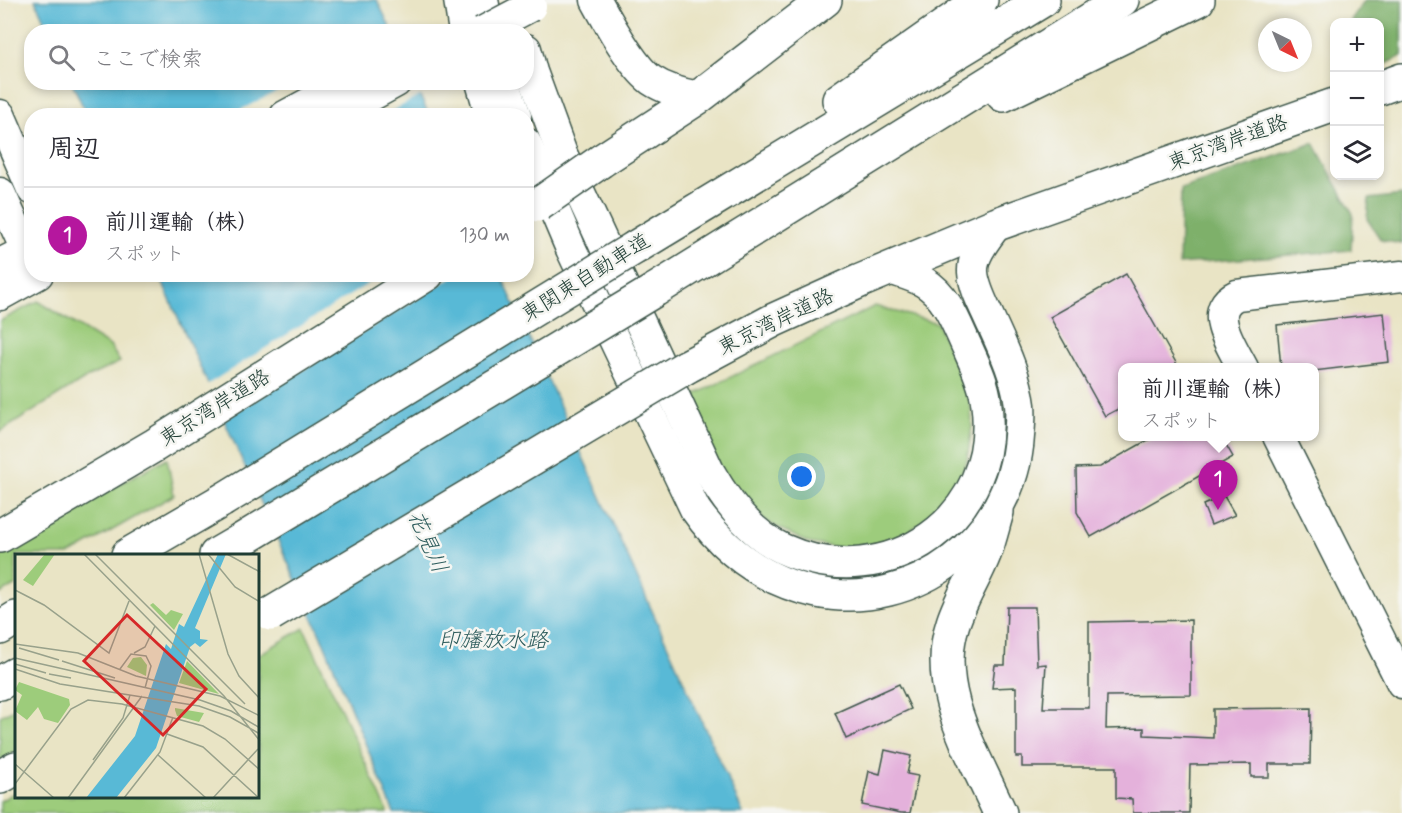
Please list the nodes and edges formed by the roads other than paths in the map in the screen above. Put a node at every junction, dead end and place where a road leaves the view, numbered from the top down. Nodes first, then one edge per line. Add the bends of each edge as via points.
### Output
1 (596, 0) edge
2 (825, 0) edge
3 (981, 0) edge
4 (1042, 0) edge
5 (1122, 0) edge
6 (1198, 0) edge
7 (523, 7) edge
8 (470, 21) edge
9 (534, 77) edge
10 (1402, 80) edge
11 (1384, 87) edge
12 (333, 90) edge
13 (381, 90) edge
14 (483, 90) edge
15 (507, 90) edge
16 (699, 97) junction
17 (1330, 107) edge
18 (300, 108) edge
19 (349, 108) edge
20 (489, 108) edge
21 (513, 108) edge
22 (0, 115) edge
23 (906, 133) junction
24 (534, 162) edge
25 (24, 170) edge
26 (0, 193) edge
27 (534, 204) edge
28 (698, 209) junction
29 (997, 225) junction
30 (24, 252) edge
31 (24, 269) edge
32 (890, 269) junction
33 (1402, 276) edge
34 (414, 282) edge
35 (0, 294) edge
36 (1241, 363) edge
37 (1281, 441) edge
38 (997, 512) junction
39 (0, 536) edge
40 (228, 548) edge
41 (130, 554) edge
42 (265, 618) edge
43 (15, 619) edge
44 (0, 628) edge
45 (15, 675) edge
46 (0, 683) edge
47 (1402, 683) edge
48 (15, 769) edge
49 (0, 777) edge
50 (1000, 813) edge

1 - 16 street via 631,57 651,79 677,93
2 - 16 highway
3 - 28 highway via 733,174
4 - 28 highway, 東関東自動車道
5 - 23 highway
6 - 23 highway via 939,125
7 - 8 street
9 - 32 street via 562,154 712,477 762,535 782,548 820,561 873,561 918,546 960,507 983,459 986,399 952,314 935,290 924,282
10 - 11 highway
12 - 18 street
13 - 19 street
14 - 20 street
15 - 21 street
16 - 27 highway, bridge
17 - 29 highway, 東京湾岸道路
22 - 25 street
23 - 40 highway, bridge
24 - 38 street via 676,473 695,510 735,555 764,574 806,590 846,596 889,591 919,580 953,559
26 - 30 street
28 - 41 highway, 東関東自動車道, bridge
29 - 32 highway, 東京湾岸道路
29 - 38 street via 980,248 973,271 982,303 1013,374 1020,408 1015,466
31 - 35 street
32 - 42 highway, 東京湾岸道路, bridge via 774,321 686,367
33 - 36 street via 1228,299 1222,307 1222,319
34 - 39 highway, 東京湾岸道路 via 155,445
37 - 47 street
38 - 50 highway via 985,552 952,626 947,680 959,722
43 - 44 highway
45 - 46 highway
48 - 49 highway

